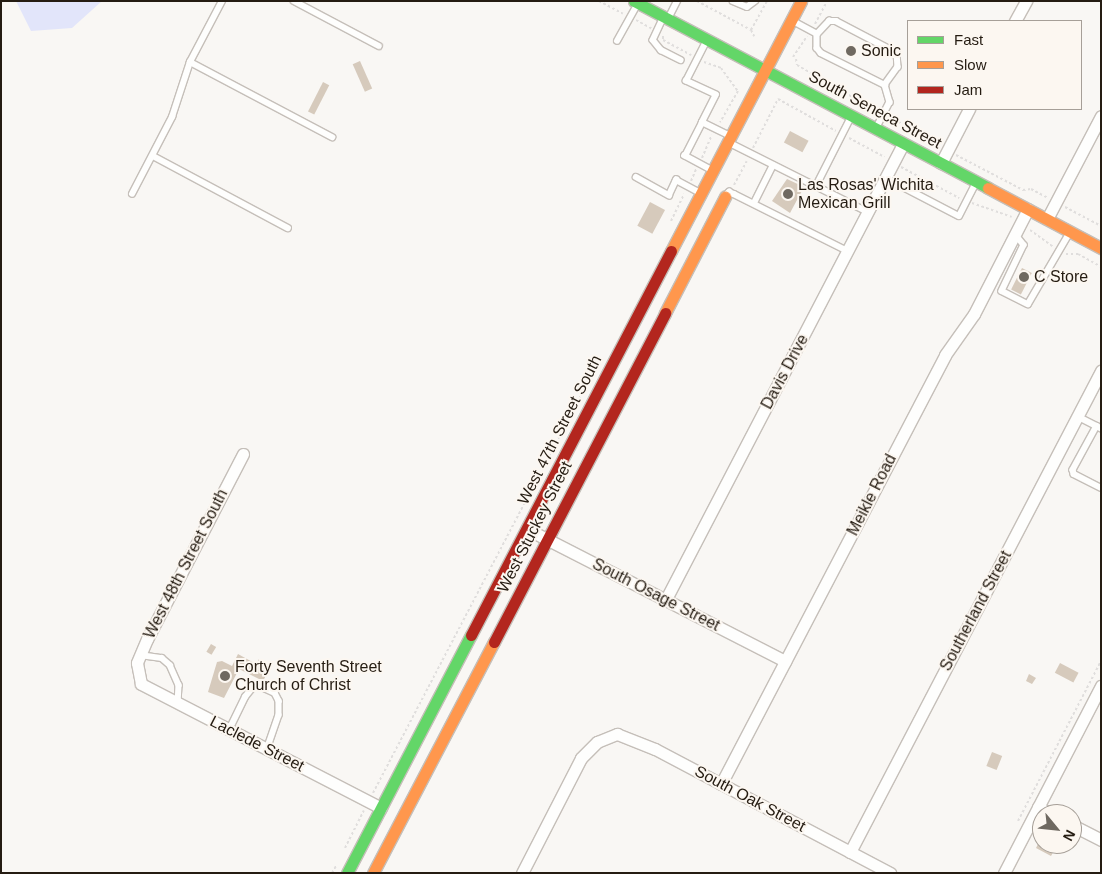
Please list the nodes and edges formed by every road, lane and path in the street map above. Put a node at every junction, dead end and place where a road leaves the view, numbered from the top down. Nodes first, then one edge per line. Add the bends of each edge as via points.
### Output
1 (222, 1) edge
2 (294, 1) edge
3 (599, 1) edge
4 (677, 1) edge
5 (697, 1) edge
6 (734, 1) edge
7 (755, 1) edge
8 (767, 1) edge
9 (801, 1) edge
10 (1026, 1) edge
11 (636, 2) edge
12 (630, 18) junction
13 (666, 18) junction
14 (791, 20) junction
15 (1016, 20) edge
16 (751, 30) junction
17 (657, 32) junction
18 (817, 34) junction
19 (754, 36) dead end
20 (707, 40) junction
21 (617, 41) dead end
22 (379, 46) dead end
23 (698, 58) junction
24 (681, 60) dead end
25 (190, 62) junction
26 (764, 71) junction
27 (885, 85) junction
28 (968, 110) edge
29 (851, 116) junction
30 (1101, 116) edge
31 (702, 122) junction
32 (716, 128) junction
33 (876, 130) junction
34 (842, 134) junction
35 (332, 138) dead end
36 (729, 139) junction
37 (903, 144) junction
38 (750, 153) junction
39 (153, 156) junction
40 (894, 163) junction
41 (940, 163) junction
42 (699, 164) junction
43 (773, 165) junction
44 (713, 171) junction
45 (636, 177) dead end
46 (886, 178) junction
47 (976, 182) junction
48 (688, 186) junction
49 (816, 186) junction
50 (733, 187) dead end
51 (701, 193) junction
52 (132, 194) dead end
53 (725, 197) joint
54 (966, 202) junction
55 (754, 203) junction
56 (1028, 209) junction
57 (868, 212) junction
58 (1047, 219) junction
59 (1021, 221) junction
60 (288, 228) dead end
61 (667, 230) dead end
62 (1070, 231) junction
63 (1015, 234) junction
64 (1101, 248) edge
65 (848, 251) junction
66 (1060, 251) junction
67 (1101, 267) edge
68 (596, 369) dead end
69 (1101, 371) edge
70 (1078, 416) junction
71 (1099, 427) edge
72 (243, 454) dead end
73 (1101, 488) edge
74 (527, 529) junction
75 (547, 540) junction
76 (666, 599) junction
77 (140, 655) junction
78 (786, 661) junction
79 (1101, 661) edge
80 (138, 676) joint
81 (1100, 691) edge
82 (178, 703) junction
83 (229, 730) junction
84 (267, 749) junction
85 (721, 784) junction
86 (368, 802) junction
87 (1040, 804) edge
88 (381, 808) junction
89 (1032, 819) edge
90 (1018, 822) dead end
91 (1082, 830) edge
92 (1101, 840) edge
93 (850, 852) junction
94 (341, 855) dead end
95 (337, 864) dead end
96 (332, 873) edge
97 (347, 873) edge
98 (374, 873) edge
99 (522, 873) edge
100 (890, 873) edge
101 (1004, 873) edge

1 - 25 lane
2 - 22 lane
3 - 12 path
4 - 13 lane
5 - 16 path
6 - 7 lane via 747,7
8 - 16 path
9 - 14 street, West 47th Street South
10 - 15 street
11 - 12 lane
11 - 13 street, South Seneca Street
12 - 17 path
12 - 21 lane
13 - 17 lane
13 - 20 street, South Seneca Street
14 - 18 lane
14 - 26 street, West 47th Street South
16 - 19 path
17 - 23 path via 663,35 663,40
17 - 24 lane via 653,40 661,50
18 - 27 lane via 817,48 821,53
18 - 27 lane via 829,21 836,21 897,53 898,67
20 - 23 lane
20 - 26 street, South Seneca Street
23 - 31 lane via 686,81 716,95
23 - 32 path via 721,68 738,91
25 - 35 lane
25 - 39 lane via 172,117
26 - 29 street, South Seneca Street
26 - 36 street, West 47th Street South
27 - 33 lane via 890,102
28 - 41 street
29 - 33 street, South Seneca Street
29 - 34 lane
30 - 58 street
31 - 32 lane
31 - 42 lane via 685,156
32 - 36 lane
32 - 42 path
33 - 37 street, South Seneca Street
34 - 38 path via 778,99
34 - 40 path
34 - 49 lane
36 - 38 lane
36 - 44 street, West 47th Street South
37 - 40 street, Davis Drive
37 - 41 street, South Seneca Street
38 - 43 lane
38 - 50 path
39 - 52 lane
39 - 60 lane
40 - 46 street, Davis Drive
40 - 54 path
41 - 47 street, South Seneca Street
42 - 44 lane
42 - 48 path
43 - 49 lane
43 - 55 lane
44 - 51 street, West 47th Street South
45 - 48 lane via 668,195 676,180
46 - 54 lane via 959,216
46 - 57 street, Davis Drive
47 - 54 lane
47 - 56 street, South Seneca Street
48 - 51 lane
48 - 61 path
49 - 57 lane
51 - 74 street, West 47th Street South
53 - 55 lane via 730,192
53 - 75 street, West Stuckey Street
54 - 59 path via 987,206
55 - 65 lane
56 - 58 street, South Seneca Street
56 - 59 street, Meikle Road
57 - 65 street, Davis Drive
58 - 62 street, South Seneca Street
59 - 63 street, Meikle Road
59 - 66 path via 1032,235
62 - 64 street, South Seneca Street
62 - 66 lane
63 - 66 lane via 1024,244 1002,290 1028,304
63 - 78 street, Meikle Road via 974,314 945,354
65 - 76 street, Davis Drive
66 - 67 path via 1078,254
68 - 86 path via 587,380
69 - 70 street, Southerland Street
70 - 71 lane
70 - 93 street, Southerland Street
71 - 73 lane via 1073,470 1074,474
72 - 77 street, West 48th Street South
74 - 75 street, South Osage Street
74 - 88 street, West 47th Street South
75 - 76 street, South Osage Street
75 - 98 street, West Stuckey Street
76 - 78 street, South Osage Street
77 - 80 street, West 48th Street South
77 - 82 lane via 162,658 170,665 179,685
78 - 85 street, Meikle Road
79 - 90 path
80 - 82 street, Laclede Street via 141,684
81 - 87 street
82 - 83 street, Laclede Street
83 - 84 street, Laclede Street
83 - 84 lane via 254,686 275,693 279,701 279,715
84 - 86 street, Laclede Street
85 - 93 street, South Oak Street
85 - 99 street, South Oak Street via 635,739 617,734 608,737 589,748 582,758
86 - 88 street, Laclede Street
86 - 94 path
88 - 97 street, West 47th Street South
89 - 101 street
91 - 92 street
93 - 100 street, South Oak Street
95 - 96 path

